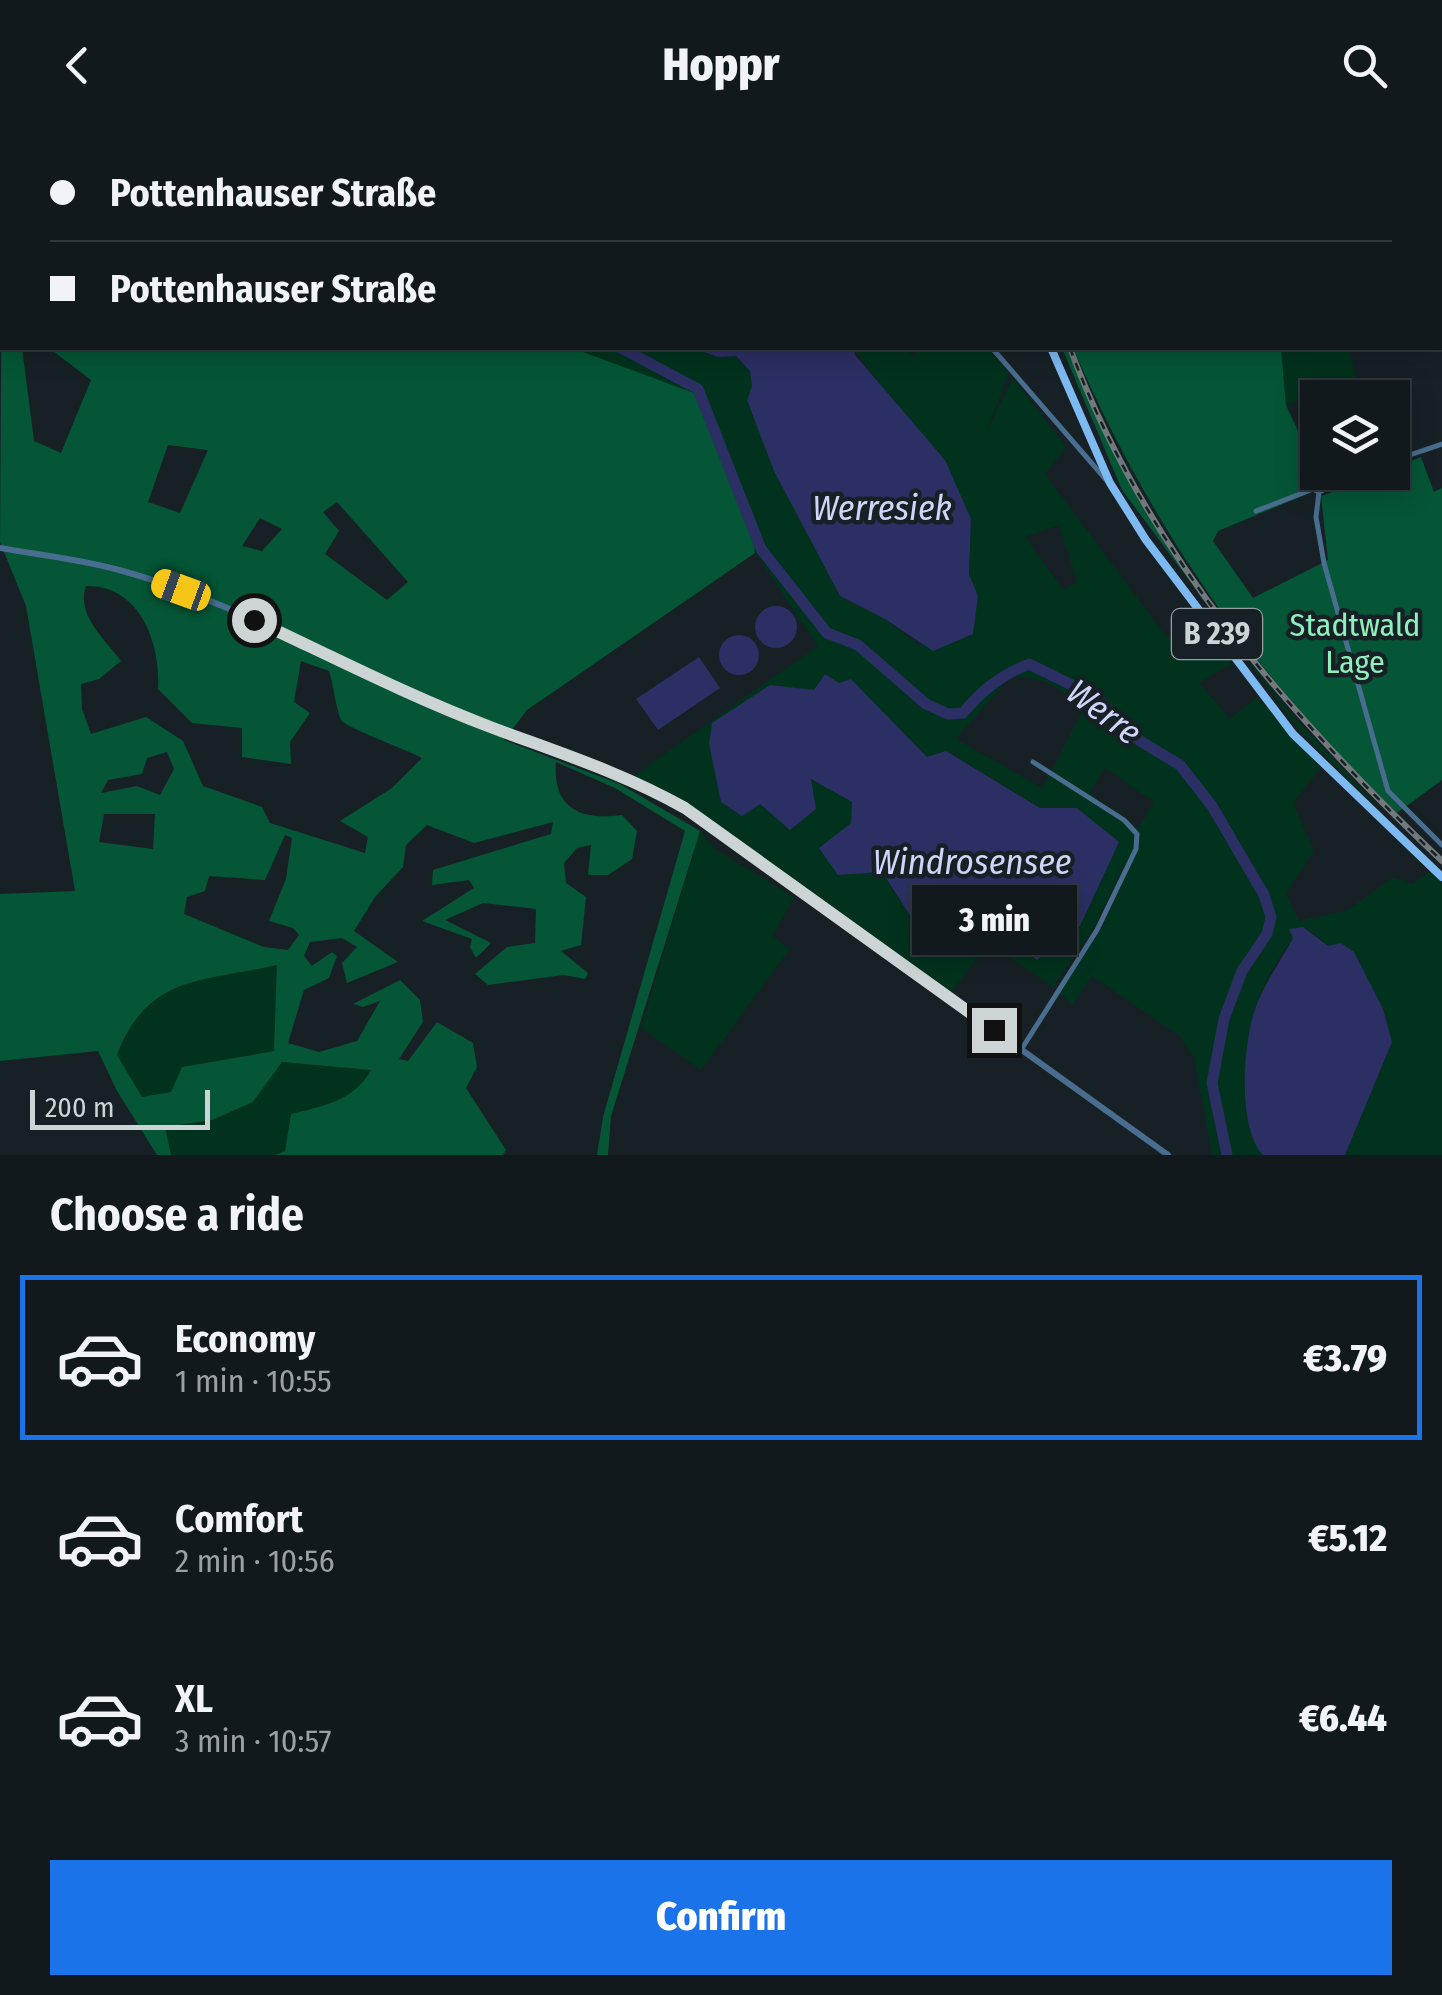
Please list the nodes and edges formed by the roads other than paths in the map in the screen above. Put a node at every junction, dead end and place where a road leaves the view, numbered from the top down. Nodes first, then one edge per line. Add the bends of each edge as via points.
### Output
1 (994, 350) edge
2 (1052, 350) edge
3 (1442, 444) edge
4 (1410, 455) edge
5 (1110, 483) junction
6 (1323, 490) edge
7 (1319, 492) junction
8 (1256, 510) dead end
9 (0, 548) edge
10 (1033, 762) dead end
11 (1442, 844) edge
12 (1442, 877) edge
13 (1021, 1050) junction
14 (1168, 1155) edge

1 - 5 street
2 - 5 main road, B 239
3 - 4 street
5 - 12 main road, B 239 via 1294,734
6 - 7 street
7 - 8 street via 1314,488
7 - 11 street via 1324,563 1388,791
9 - 13 street via 152,580 478,722 617,772 685,808
10 - 13 street via 1124,820 1136,834 1136,848 1097,930
13 - 14 street

